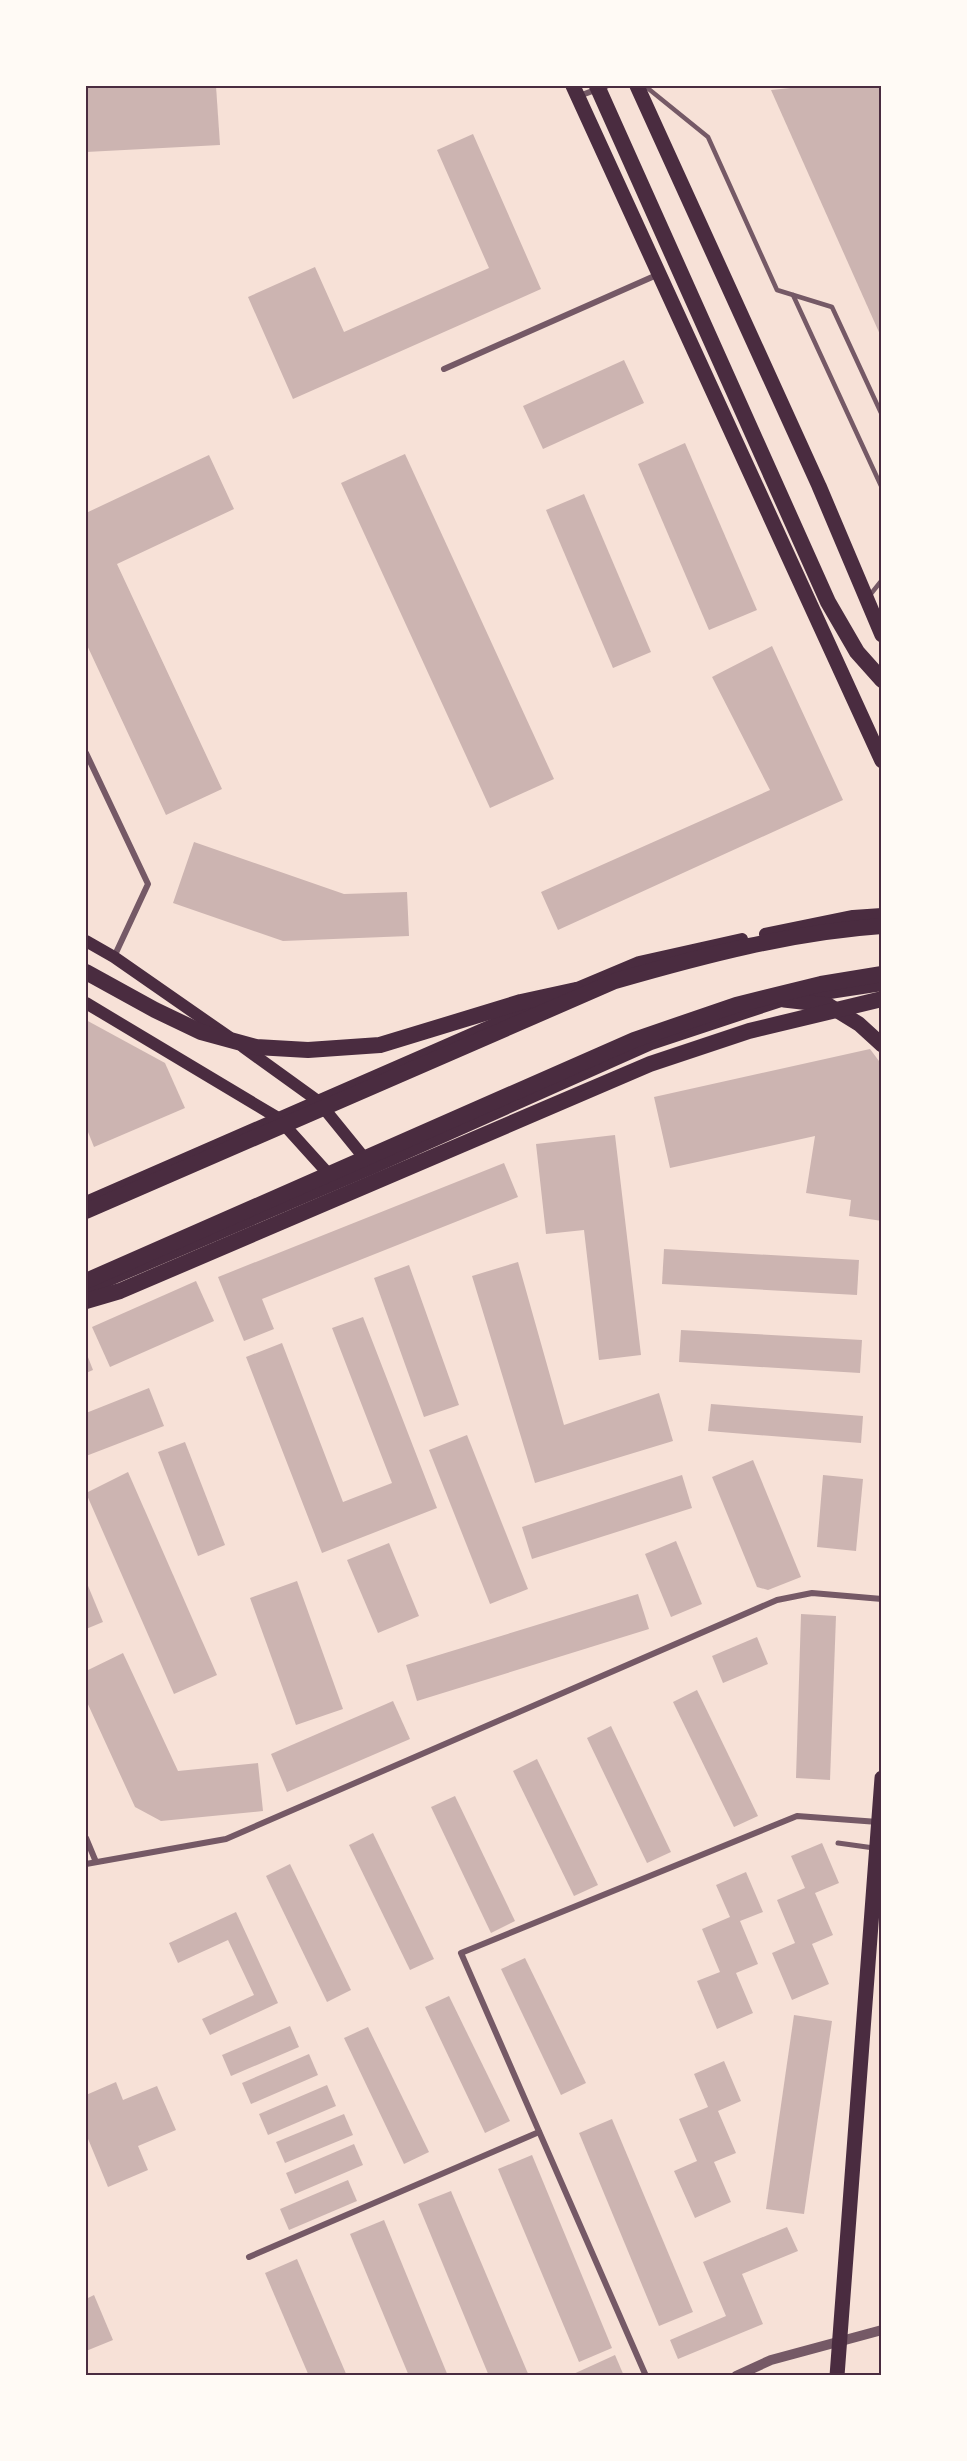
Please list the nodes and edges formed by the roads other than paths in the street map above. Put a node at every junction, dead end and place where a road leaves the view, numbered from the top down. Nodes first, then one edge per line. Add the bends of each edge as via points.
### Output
1 (597, 86) edge
2 (606, 86) edge
3 (637, 86) edge
4 (645, 86) edge
5 (576, 91) edge
6 (660, 274) junction
7 (793, 295) junction
8 (444, 369) dead end
9 (882, 415) edge
10 (882, 488) edge
11 (882, 580) edge
12 (867, 600) junction
13 (882, 635) edge
14 (882, 681) edge
15 (86, 753) edge
16 (882, 761) edge
17 (882, 914) edge
18 (882, 926) edge
19 (86, 941) edge
20 (114, 957) junction
21 (86, 972) edge
22 (882, 974) edge
23 (615, 981) junction
24 (882, 985) edge
25 (784, 1000) junction
26 (879, 1000) edge
27 (86, 1003) edge
28 (882, 1045) edge
29 (318, 1101) junction
30 (278, 1118) junction
31 (373, 1168) junction
32 (337, 1183) junction
33 (86, 1202) edge
34 (86, 1211) edge
35 (86, 1281) edge
36 (86, 1290) edge
37 (86, 1300) edge
38 (882, 1599) edge
39 (882, 1778) edge
40 (878, 1822) junction
41 (86, 1838) edge
42 (838, 1843) dead end
43 (882, 1849) edge
44 (96, 1862) junction
45 (86, 1864) edge
46 (539, 2132) junction
47 (249, 2257) dead end
48 (882, 2330) edge
49 (840, 2340) junction
50 (646, 2376) edge
51 (736, 2376) edge
52 (837, 2376) edge

1 - 14 highway via 828,602 857,652
2 - 5 street
3 - 12 main road
4 - 7 lane via 708,137 777,290
5 - 6 main road
6 - 8 street
6 - 16 main road
7 - 9 lane via 832,307
7 - 10 lane
11 - 12 lane
12 - 13 main road
15 - 20 street via 148,884
17 - 29 main road via 853,916 639,962
18 - 23 highway via 825,931 680,962
19 - 20 main road
20 - 29 main road
21 - 23 highway via 201,1032 256,1047 308,1050 380,1046 521,1002
22 - 35 highway via 746,1002 634,1040
23 - 34 highway
24 - 25 main road
25 - 28 main road via 828,1005 859,1024
25 - 31 main road via 651,1044
26 - 37 highway via 749,1030 650,1064 131,1287
27 - 30 main road
29 - 30 main road
29 - 31 main road
30 - 32 main road
30 - 33 main road
31 - 32 main road
32 - 36 main road
38 - 44 street via 812,1593 777,1600 226,1839
39 - 40 main road
40 - 46 street via 796,1816 460,1953
40 - 49 main road
41 - 44 street
42 - 43 street
44 - 45 street
46 - 47 street
46 - 50 street
48 - 49 street
49 - 51 street via 771,2360
49 - 52 main road

